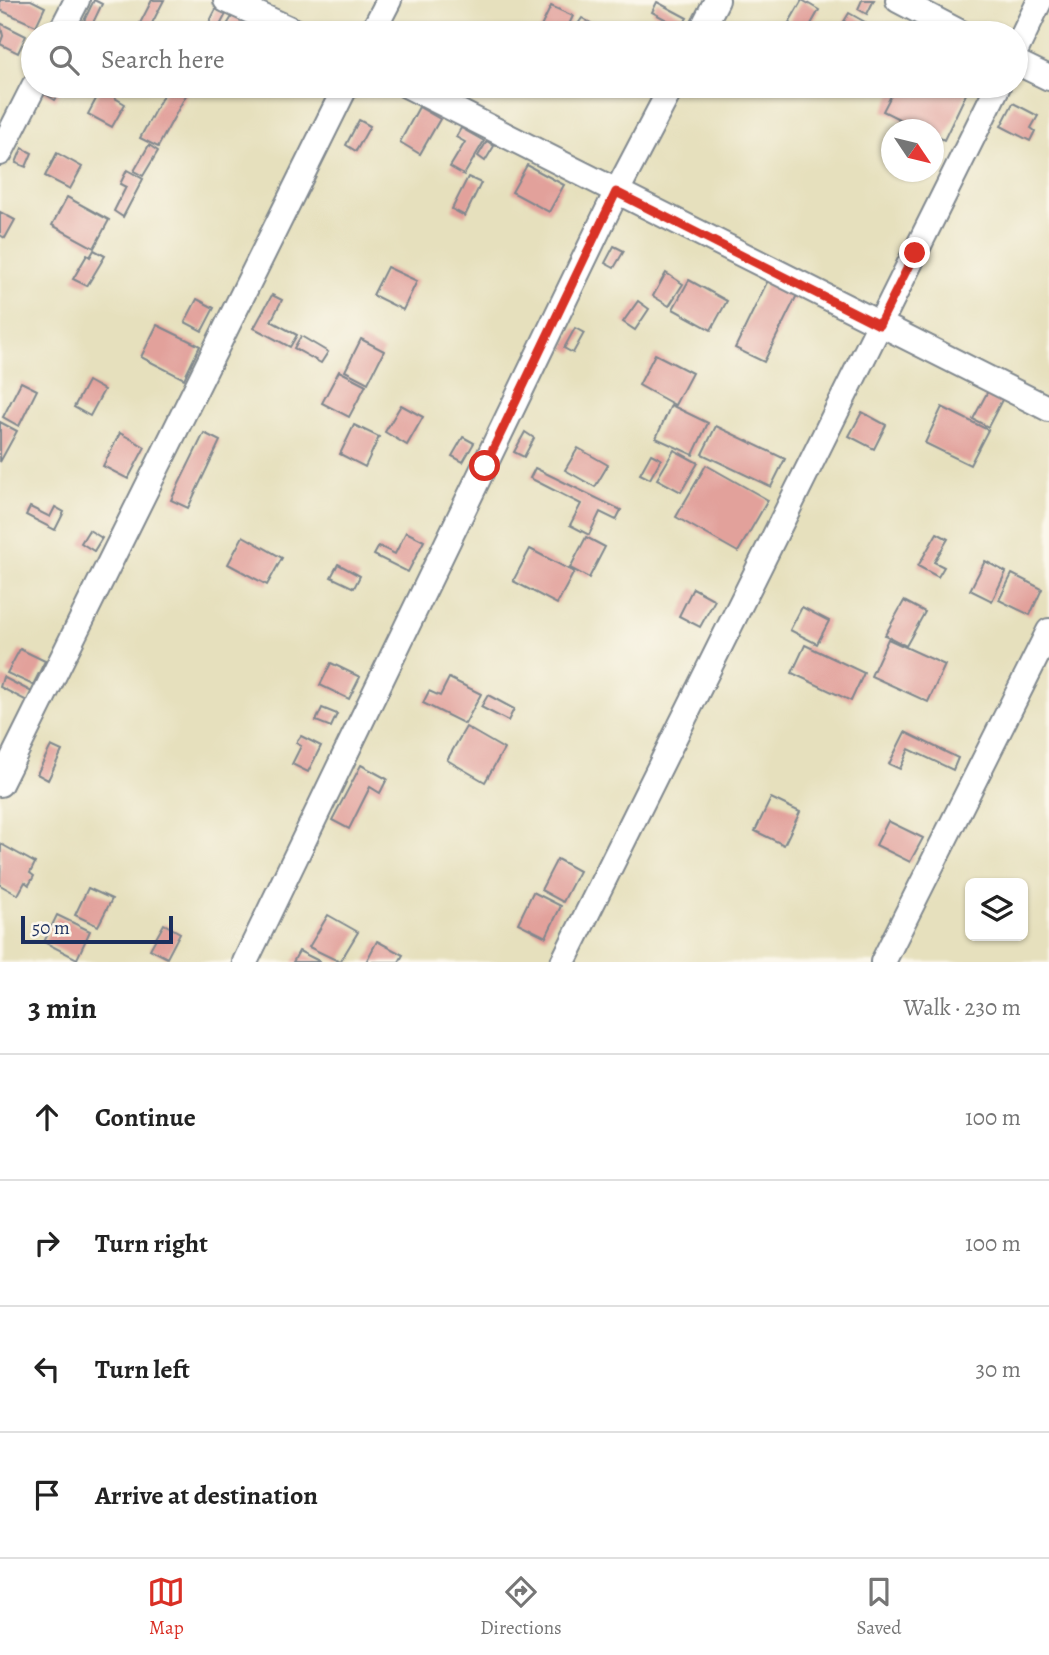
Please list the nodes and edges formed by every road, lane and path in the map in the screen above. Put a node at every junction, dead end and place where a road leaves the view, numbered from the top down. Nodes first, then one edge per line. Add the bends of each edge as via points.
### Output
1 (77, 0) edge
2 (226, 0) edge
3 (389, 0) edge
4 (717, 0) edge
5 (898, 0) edge
6 (1040, 0) edge
7 (66, 21) edge
8 (272, 21) edge
9 (378, 21) edge
10 (706, 21) edge
11 (938, 21) edge
12 (1028, 25) edge
13 (1028, 68) edge
14 (1049, 78) edge
15 (28, 98) edge
16 (340, 98) edge
17 (432, 98) edge
18 (666, 98) edge
19 (992, 98) edge
20 (0, 153) edge
21 (616, 192) junction
22 (879, 325) junction
23 (1049, 410) edge
24 (1049, 631) edge
25 (0, 784) edge
26 (246, 962) edge
27 (563, 962) edge
28 (883, 962) edge

1 - 7 street
2 - 8 street
3 - 9 street
4 - 10 street
5 - 11 street
6 - 12 street
13 - 14 street
15 - 20 street
16 - 25 street
17 - 21 street
18 - 21 street
19 - 22 street
21 - 22 street
21 - 26 street
22 - 23 street
22 - 27 street
24 - 28 street

